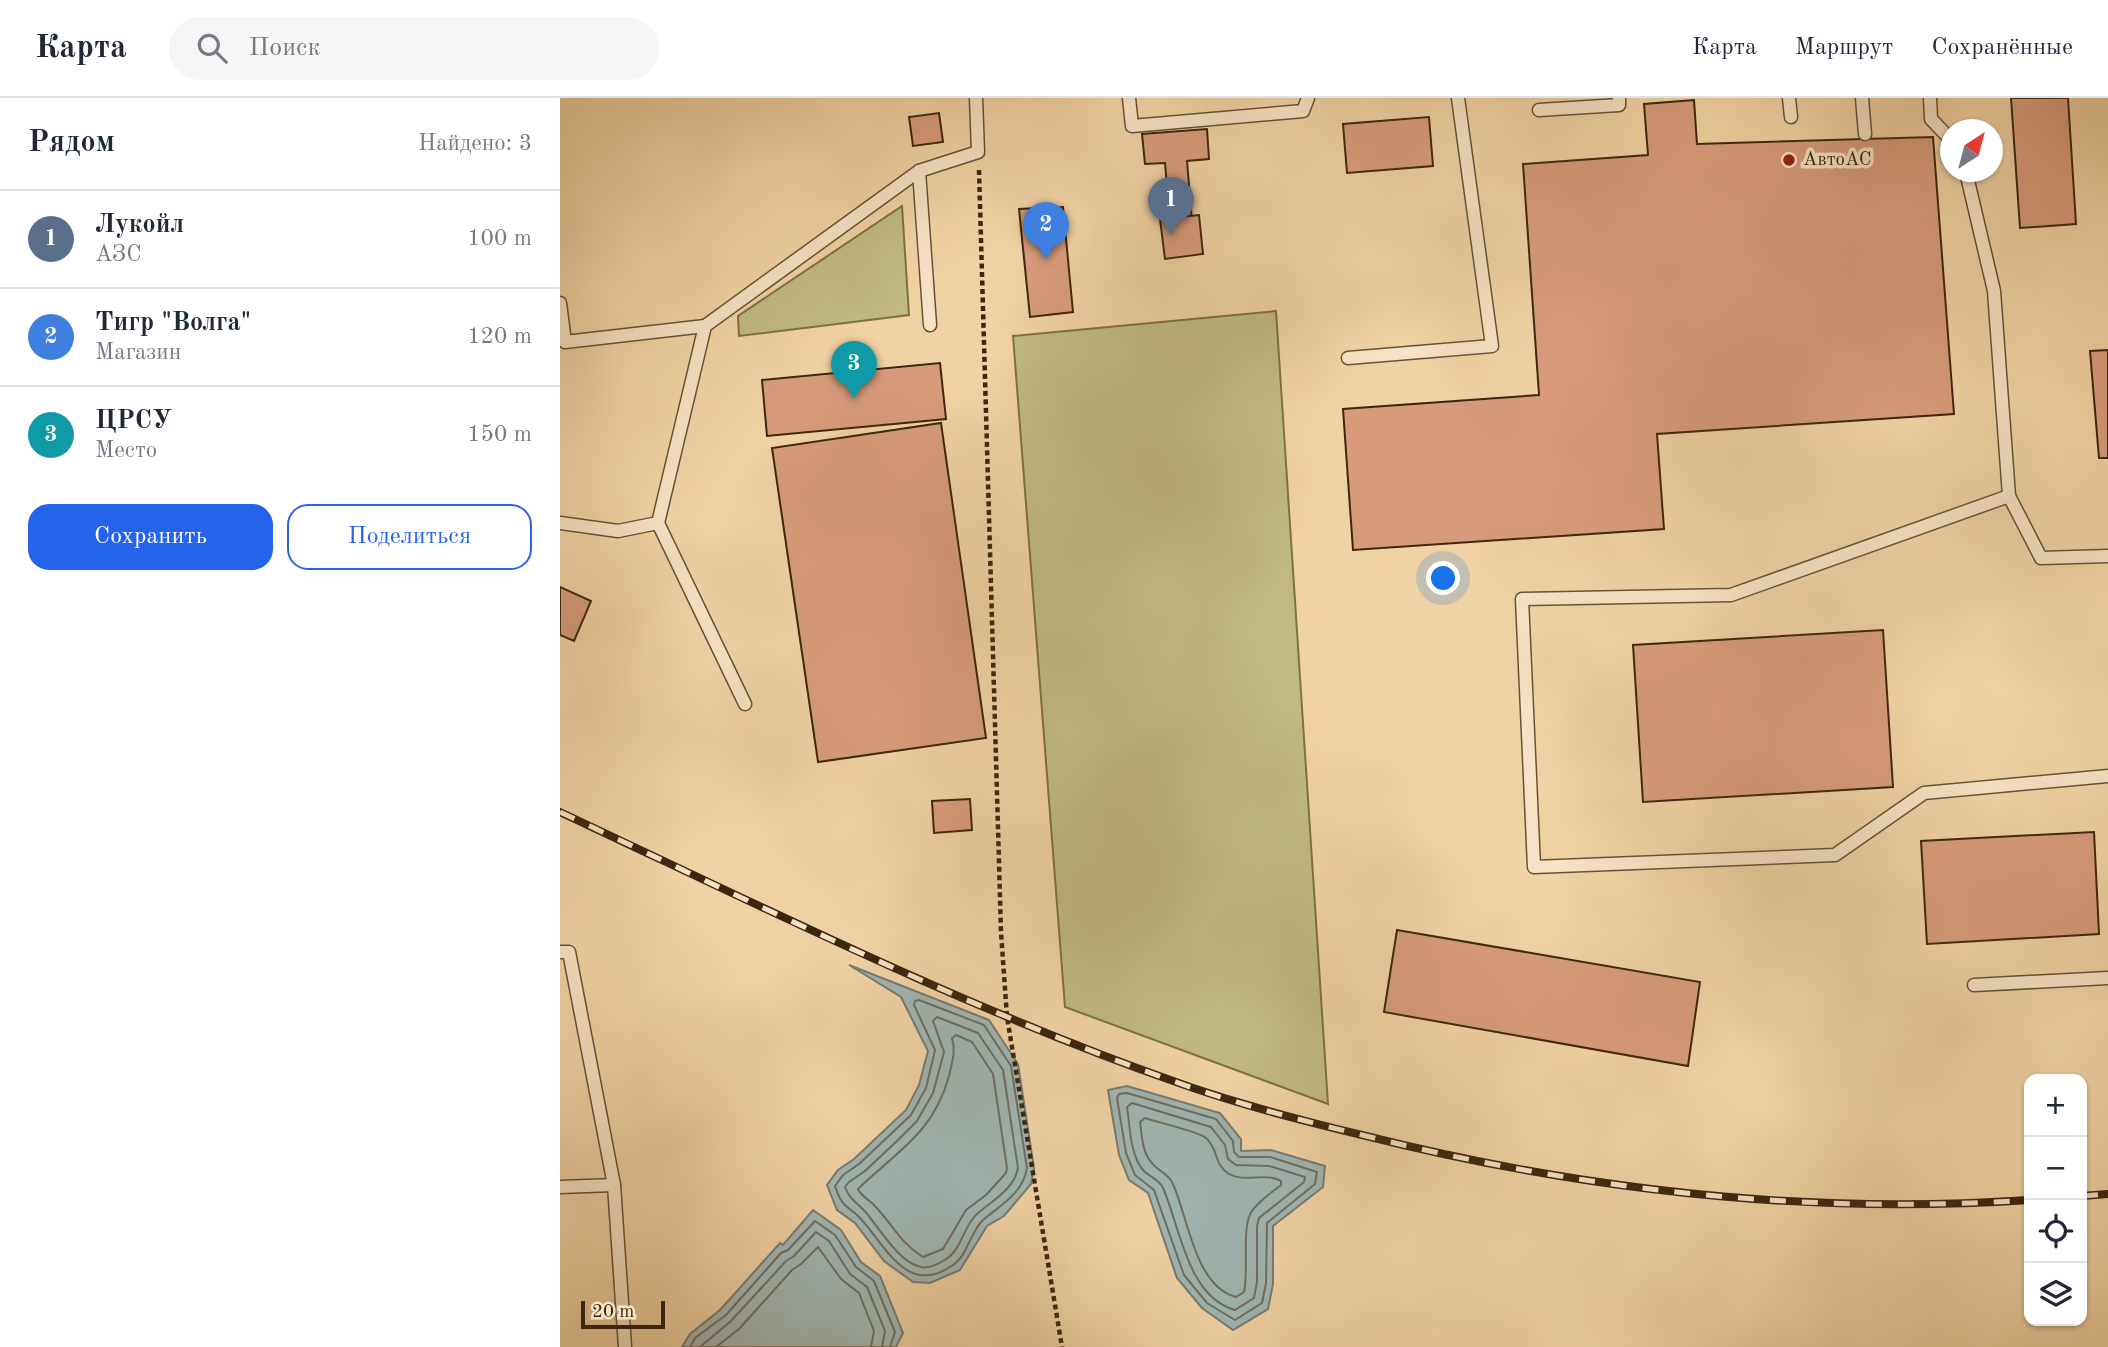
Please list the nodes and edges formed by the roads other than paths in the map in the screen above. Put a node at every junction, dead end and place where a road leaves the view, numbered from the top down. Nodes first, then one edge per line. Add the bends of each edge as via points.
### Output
1 (976, 98) edge
2 (1129, 98) edge
3 (1308, 98) edge
4 (1458, 98) edge
5 (1619, 98) edge
6 (1788, 98) edge
7 (1862, 98) edge
8 (1930, 98) edge
9 (1539, 110) dead end
10 (1791, 117) dead end
11 (1940, 128) edge
12 (1865, 134) dead end
13 (919, 170) junction
14 (1968, 182) edge
15 (560, 303) edge
16 (930, 325) dead end
17 (705, 326) junction
18 (1348, 358) dead end
19 (2008, 496) junction
20 (560, 523) edge
21 (658, 523) junction
22 (2108, 556) edge
23 (746, 704) dead end
24 (2108, 776) edge
25 (560, 953) edge
26 (2108, 978) edge
27 (1974, 985) dead end
28 (614, 1185) junction
29 (560, 1187) edge
30 (625, 1347) edge

1 - 13 lane via 978,152
2 - 3 lane via 1132,126 1303,111
4 - 18 lane via 1492,346
5 - 9 lane via 1619,105
6 - 10 lane
7 - 12 lane
8 - 11 lane via 1931,119
13 - 16 lane
13 - 17 lane
14 - 19 lane via 1994,291
15 - 17 lane via 565,342
17 - 21 lane
19 - 22 lane via 2041,558
19 - 24 lane via 1731,595 1522,599 1534,867 1835,855 1924,793
20 - 21 lane via 618,531
21 - 23 lane
25 - 28 lane via 569,952
26 - 27 lane
28 - 29 lane
28 - 30 lane

